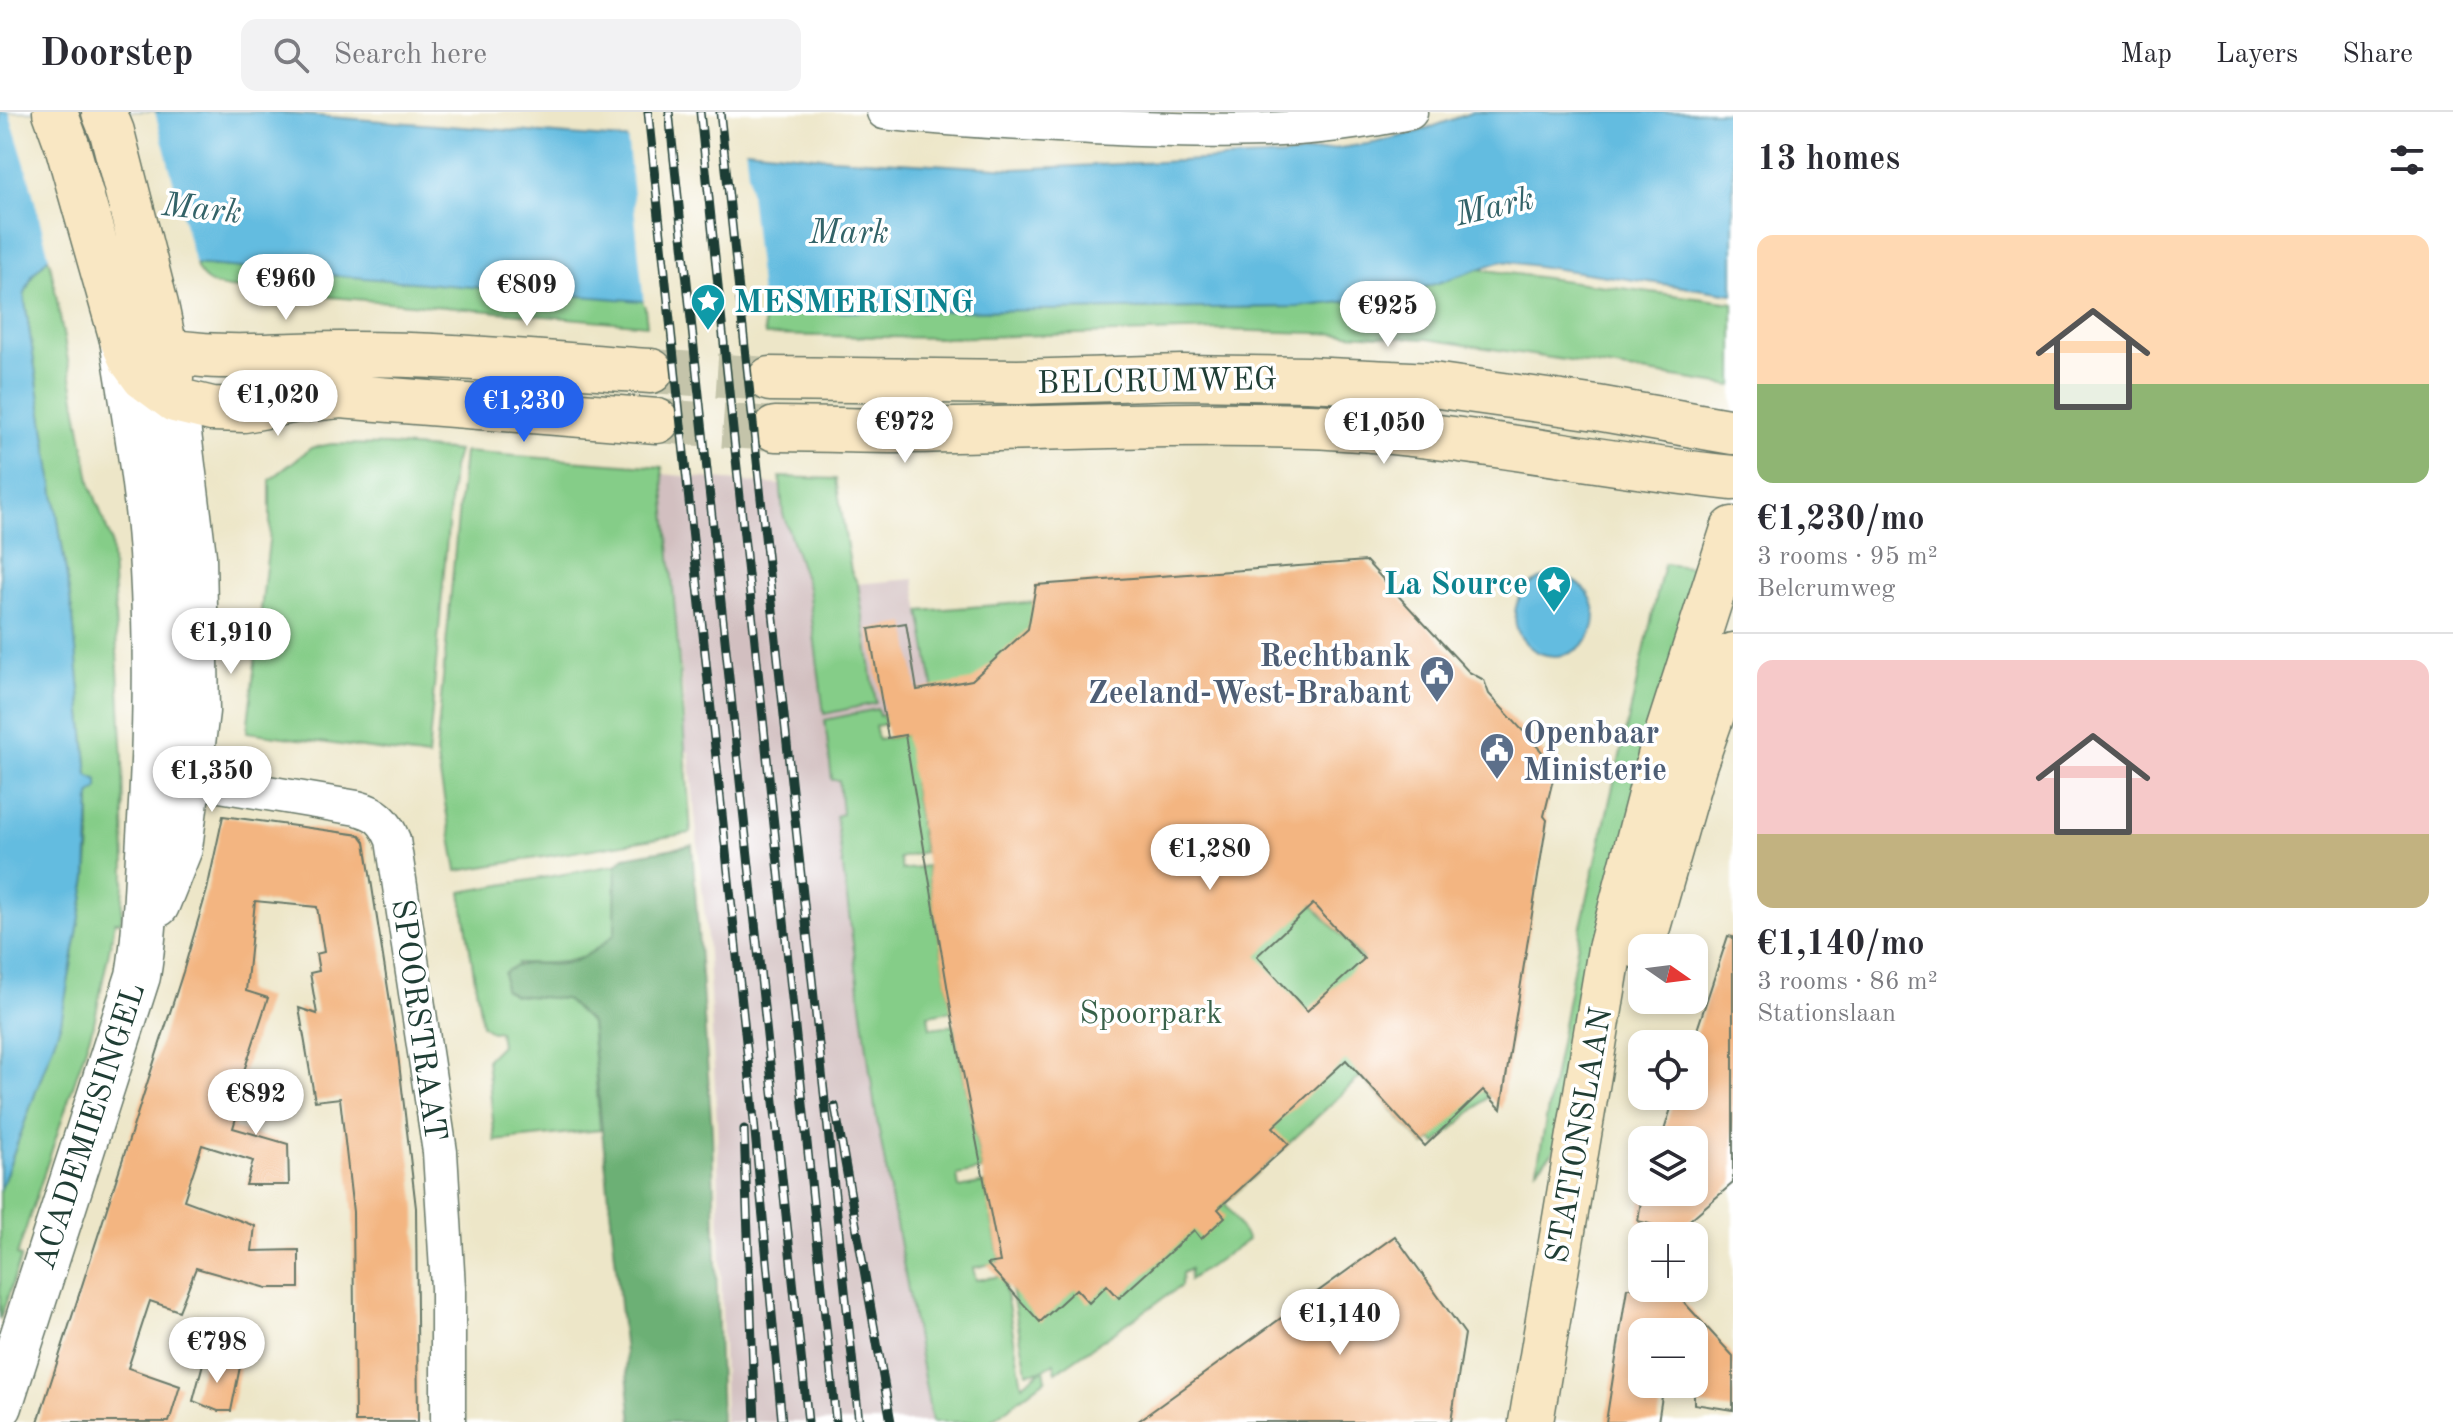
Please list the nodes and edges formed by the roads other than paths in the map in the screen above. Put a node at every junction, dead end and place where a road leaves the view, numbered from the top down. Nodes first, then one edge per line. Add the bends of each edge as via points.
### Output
1 (55, 112) edge
2 (104, 112) edge
3 (884, 112) edge
4 (1410, 112) edge
5 (131, 320) junction
6 (166, 352) junction
7 (651, 371) tunnel mouth
8 (770, 379) tunnel mouth
9 (175, 400) junction
10 (657, 421) tunnel mouth
11 (775, 429) tunnel mouth
12 (1733, 432) edge
13 (1733, 478) edge
14 (1733, 529) edge
15 (1733, 655) edge
16 (190, 780) junction
17 (1646, 934) edge
18 (144, 937) junction
19 (1628, 1014) edge
20 (0, 1406) edge
21 (448, 1422) edge
22 (1531, 1422) edge
23 (1557, 1422) edge

1 - 5 main road, ACADEMIESINGEL
2 - 5 main road, ACADEMIESINGEL via 112,132
3 - 4 street via 1191,132 1303,130
5 - 6 main road
5 - 9 main road, ACADEMIESINGEL via 131,359 144,377
5 - 18 street, ACADEMIESINGEL via 156,660
6 - 7 main road via 231,358 433,356
6 - 9 main road, ACADEMIESINGEL
8 - 12 main road, BELCRUMWEG via 1003,382 1182,377 1432,385
9 - 10 main road via 244,410 340,396
9 - 16 street, ACADEMIESINGEL via 197,628
11 - 13 main road, BELCRUMWEG via 1308,426 1425,435
14 - 22 main road, STATIONSLAAN via 1660,756 1610,949
15 - 17 main road, STATIONSLAAN via 1694,766
16 - 18 street, ACADEMIESINGEL via 180,848
16 - 21 street, SPOORSTRAAT via 357,808 379,816 393,840 440,1152
18 - 20 street, ACADEMIESINGEL via 138,976
19 - 23 main road, STATIONSLAAN

